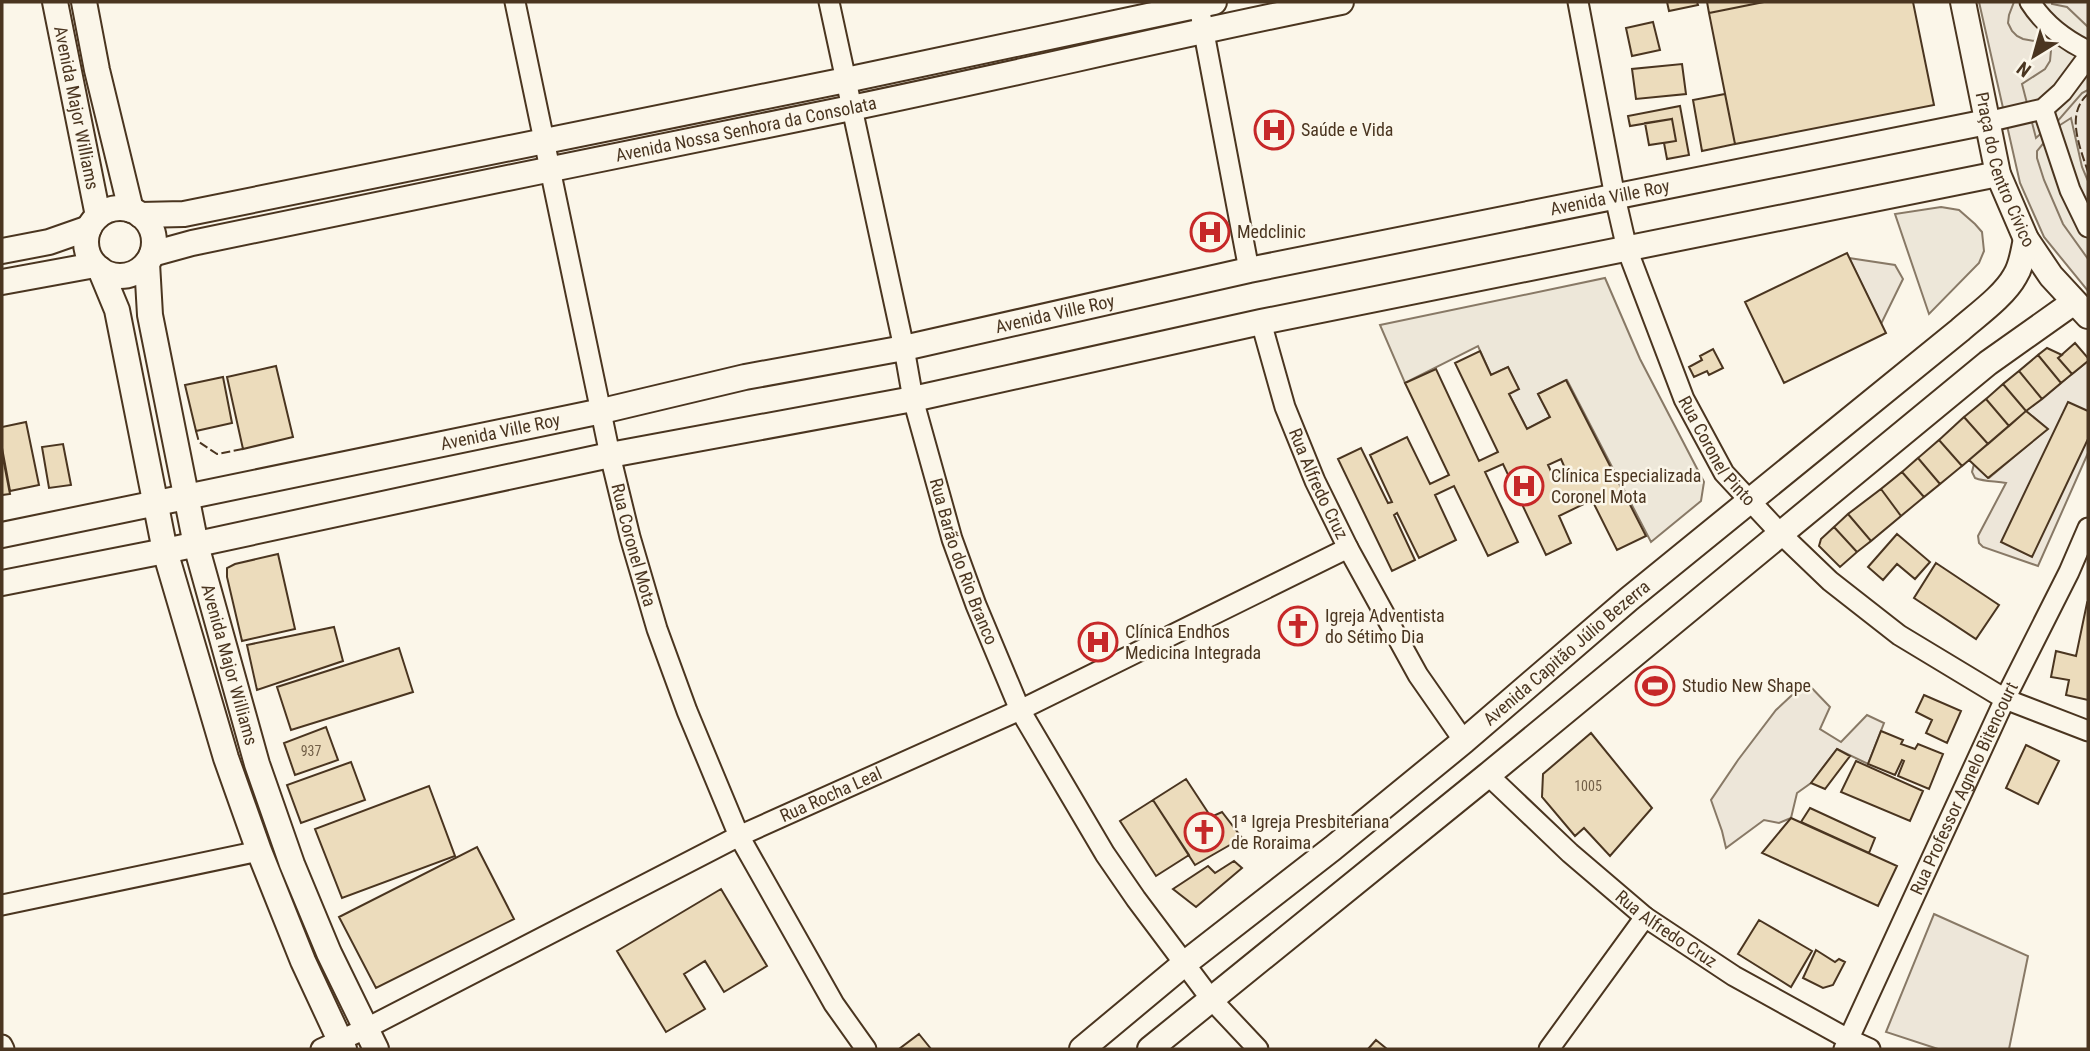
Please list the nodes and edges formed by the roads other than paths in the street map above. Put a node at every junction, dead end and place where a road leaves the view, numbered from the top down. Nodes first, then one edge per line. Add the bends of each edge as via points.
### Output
1 (55, 2) edge
2 (84, 2) edge
3 (515, 2) edge
4 (830, 2) edge
5 (1341, 2) edge
6 (1578, 2) edge
7 (1963, 2) edge
8 (2029, 2) edge
9 (1204, 3) edge
10 (1203, 30) junction
11 (2088, 51) edge
12 (2088, 57) edge
13 (846, 80) junction
14 (853, 108) junction
15 (2043, 109) junction
16 (1987, 122) junction
17 (543, 141) junction
18 (549, 168) junction
19 (1998, 174) junction
20 (1615, 197) junction
21 (135, 212) junction
22 (94, 222) junction
23 (2088, 227) edge
24 (2026, 239) junction
25 (1628, 249) junction
26 (2, 251) edge
27 (150, 258) junction
28 (98, 267) junction
29 (1249, 270) junction
30 (2, 282) edge
31 (2081, 309) edge
32 (1261, 322) junction
33 (904, 348) junction
34 (913, 399) junction
35 (602, 411) junction
36 (610, 455) junction
37 (187, 496) junction
38 (1749, 502) junction
39 (154, 504) junction
40 (2088, 528) edge
41 (1780, 533) junction
42 (2, 535) edge
43 (196, 545) junction
44 (1348, 548) junction
45 (165, 551) junction
46 (2, 583) edge
47 (2005, 699) junction
48 (1020, 710) junction
49 (2088, 731) edge
50 (1464, 741) junction
51 (1488, 775) junction
52 (739, 836) junction
53 (259, 851) junction
54 (2, 905) edge
55 (1645, 917) junction
56 (1184, 964) junction
57 (1211, 999) junction
58 (371, 1039) edge
59 (1846, 1044) edge
60 (335, 1046) edge
61 (866, 1049) edge
62 (1082, 1049) edge
63 (1150, 1049) edge
64 (1258, 1049) edge
65 (1549, 1049) edge
66 (1870, 1049) edge

1 - 22 main road, Avenida Major Williams
2 - 21 main road, Avenida Major Williams
3 - 17 street, Rua Coronel Mota
4 - 13 street, Rua Barão do Rio Branco
5 - 10 main road, Avenida Nossa Senhora da Consolata
6 - 20 street, Rua Coronel Pinto
7 - 16 main road, Praça do Centro Cívico
8 - 11 street via 2053,29
9 - 10 street
9 - 13 main road, Avenida Nossa Senhora da Consolata
10 - 14 main road, Avenida Nossa Senhora da Consolata
10 - 29 street
12 - 15 street
13 - 14 street, Rua Barão do Rio Branco
13 - 17 main road, Avenida Nossa Senhora da Consolata
14 - 18 main road, Avenida Nossa Senhora da Consolata
14 - 33 street, Rua Barão do Rio Branco
15 - 16 street, Avenida Ville Roy
15 - 23 street via 2070,190
16 - 19 main road, Praça do Centro Cívico
16 - 20 main road, Avenida Ville Roy
17 - 18 street, Rua Coronel Mota
17 - 21 main road, Avenida Nossa Senhora da Consolata via 184,214
18 - 27 main road, Avenida Nossa Senhora da Consolata via 192,243
18 - 35 street, Rua Coronel Mota
19 - 24 main road, Praça do Centro Cívico
19 - 25 main road
20 - 25 street, Rua Coronel Pinto
20 - 29 main road, Avenida Ville Roy
21 - 22 main road via 108,210
21 - 27 main road via 153,232
22 - 26 main road via 49,242
22 - 28 main road via 86,238
24 - 31 main road, Praça do Centro Cívico
24 - 38 main road, Avenida Capitão Júlio Bezerra via 2016,276 2008,287
25 - 32 main road
25 - 38 street, Rua Coronel Pinto via 1684,399 1724,473
27 - 28 main road via 139,270 120,276
27 - 37 main road, Avenida Major Williams via 150,315
28 - 30 main road
28 - 39 main road, Avenida Major Williams via 117,310
29 - 33 main road, Avenida Ville Roy
31 - 41 main road via 1988,363
32 - 34 main road
32 - 44 street, Rua Alfredo Cruz via 1285,407
33 - 34 street, Rua Barão do Rio Branco
33 - 35 main road, Avenida Ville Roy via 745,377
34 - 36 main road
34 - 48 street, Rua Barão do Rio Branco via 952,539
35 - 36 street, Rua Coronel Mota
35 - 37 main road, Avenida Ville Roy
36 - 43 main road
36 - 52 street, Rua Coronel Mota via 657,629
37 - 39 main road, Avenida Ville Roy
37 - 43 main road, Avenida Major Williams
38 - 41 street, Rua Coronel Pinto
38 - 50 main road, Avenida Capitão Júlio Bezerra
39 - 42 main road, Avenida Ville Roy
39 - 45 main road, Avenida Major Williams
40 - 47 street, Rua Professor Agnelo Bitencourt
41 - 47 street, Rua Coronel Pinto via 1830,581 1899,635
41 - 51 main road
43 - 45 main road
43 - 58 main road, Avenida Major Williams via 262,777 292,864
44 - 48 street, Rua Rocha Leal
44 - 50 street, Rua Alfredo Cruz via 1418,675
45 - 46 main road
45 - 53 main road, Avenida Major Williams via 226,758
47 - 49 street, Rua Coronel Pinto
47 - 59 street, Rua Professor Agnelo Bitencourt
48 - 52 street, Rua Rocha Leal
48 - 56 street, Rua Barão do Rio Branco via 1105,854
50 - 56 main road, Avenida Capitão Júlio Bezerra
51 - 55 street, Rua Alfredo Cruz
51 - 57 main road
52 - 58 street, Rua Rocha Leal
52 - 61 street, Rua Coronel Mota via 834,1004
53 - 54 street
53 - 60 main road, Avenida Major Williams
55 - 59 street, Rua Alfredo Cruz
55 - 65 street
56 - 57 street, Rua Barão do Rio Branco
56 - 62 main road, Avenida Capitão Júlio Bezerra
57 - 63 main road
57 - 64 street, Rua Barão do Rio Branco
58 - 60 street, Rua Rocha Leal
59 - 66 street, Rua Alfredo Cruz

